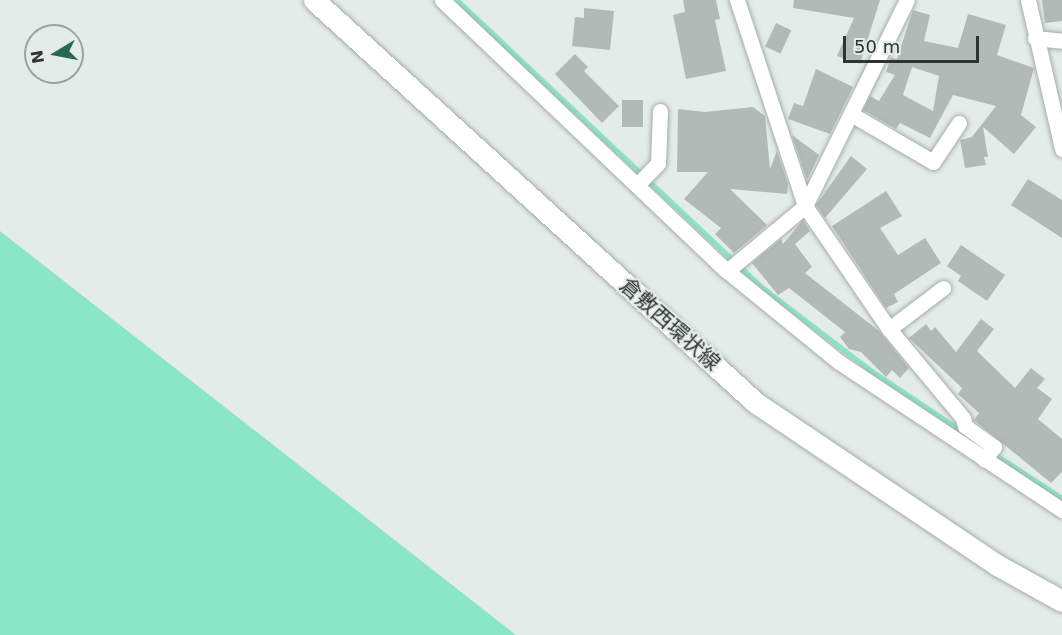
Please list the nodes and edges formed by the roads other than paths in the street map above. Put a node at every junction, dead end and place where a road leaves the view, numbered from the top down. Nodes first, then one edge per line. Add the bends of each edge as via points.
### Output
1 (314, 0) edge
2 (442, 0) edge
3 (737, 0) edge
4 (907, 0) edge
5 (1028, 0) edge
6 (1035, 38) junction
7 (1062, 41) edge
8 (660, 111) dead end
9 (851, 114) junction
10 (959, 123) dead end
11 (1062, 149) edge
12 (642, 180) junction
13 (805, 206) junction
14 (733, 266) junction
15 (943, 288) dead end
16 (889, 328) junction
17 (988, 455) junction
18 (1062, 510) edge
19 (1062, 601) edge

1 - 19 main road, 倉敷西環状線 via 756,403 997,565
2 - 12 street
3 - 13 street
4 - 9 street
5 - 6 street
6 - 7 street
6 - 11 street
8 - 12 street via 658,163
9 - 10 street via 933,162
9 - 13 street
12 - 14 street
13 - 14 street
13 - 16 street
14 - 17 street via 838,362
15 - 16 street
16 - 17 street via 963,418 965,426 993,447
17 - 18 street

